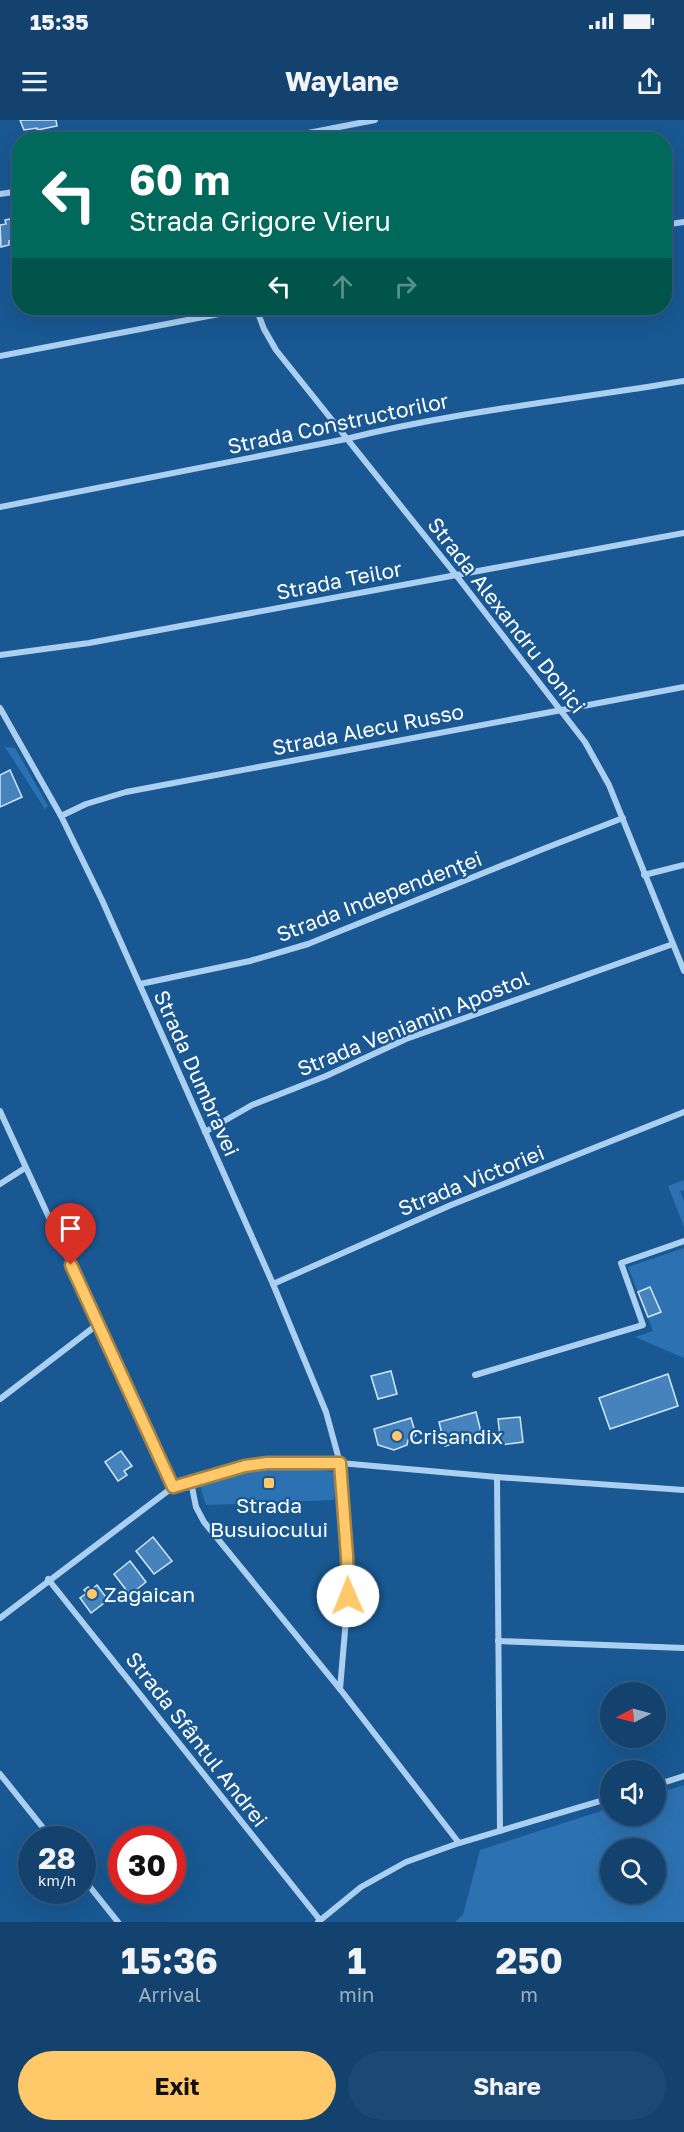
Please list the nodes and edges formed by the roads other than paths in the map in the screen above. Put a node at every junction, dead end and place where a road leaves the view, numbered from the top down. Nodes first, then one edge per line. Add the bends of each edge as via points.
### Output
1 (375, 120) edge
2 (313, 132) edge
3 (214, 315) edge
4 (259, 315) edge
5 (0, 356) edge
6 (684, 381) edge
7 (346, 439) junction
8 (0, 507) edge
9 (684, 532) edge
10 (456, 575) junction
11 (0, 655) edge
12 (684, 687) edge
13 (0, 708) edge
14 (560, 710) junction
15 (61, 816) junction
16 (622, 818) junction
17 (684, 865) edge
18 (644, 875) junction
19 (673, 944) junction
20 (684, 971) edge
21 (140, 984) junction
22 (0, 1111) edge
23 (684, 1112) edge
24 (205, 1132) junction
25 (25, 1168) junction
26 (0, 1184) edge
27 (684, 1241) edge
28 (273, 1284) junction
29 (98, 1324) junction
30 (475, 1375) dead end
31 (0, 1399) edge
32 (340, 1463) junction
33 (497, 1477) junction
34 (191, 1482) junction
35 (173, 1487) junction
36 (684, 1491) edge
37 (48, 1579) junction
38 (0, 1618) edge
39 (498, 1641) junction
40 (684, 1648) edge
41 (340, 1689) junction
42 (0, 1774) edge
43 (684, 1776) edge
44 (666, 1782) edge
45 (600, 1801) edge
46 (42, 1826) edge
47 (500, 1831) junction
48 (459, 1843) junction
49 (96, 1894) edge
50 (318, 1921) edge
51 (118, 1922) edge

1 - 2 street
3 - 5 street
4 - 7 street, Strada Alexandru Donici via 276,350
6 - 7 street, Strada Constructorilor via 494,409
7 - 8 street, Strada Constructorilor
7 - 10 street, Strada Alexandru Donici
9 - 10 street, Strada Teilor
10 - 11 street, Strada Teilor via 89,644
10 - 14 street, Strada Alexandru Donici
12 - 14 street, Strada Alecu Russo
13 - 15 street, Strada Dumbravei
14 - 15 street, Strada Alecu Russo via 126,792
14 - 16 street, Strada Alexandru Donici via 590,751
15 - 21 street, Strada Dumbravei
16 - 18 street, Strada Alexandru Donici
16 - 21 street, Strada Independenţei via 309,944
17 - 18 street
18 - 19 street, Strada Alexandru Donici
19 - 20 street, Strada Alexandru Donici
19 - 24 street, Strada Veniamin Apostol via 406,1039 252,1105
21 - 24 street, Strada Dumbravei
22 - 25 street
23 - 28 street, Strada Victoriei via 451,1204
24 - 28 street, Strada Dumbravei
25 - 26 street
25 - 29 street
27 - 30 street via 621,1263 643,1325
28 - 32 street, Strada Dumbravei via 326,1412
29 - 31 street
29 - 35 street
32 - 33 street
32 - 34 street via 267,1463
32 - 41 street, Strada Dumbravei via 348,1596
33 - 36 street
33 - 39 street
34 - 35 street
34 - 41 street via 196,1508 204,1522
35 - 37 street
37 - 38 street
37 - 50 street, Strada Sfântul Andrei
39 - 40 street
39 - 47 street
41 - 48 street
42 - 46 street
43 - 44 street
45 - 47 street
47 - 48 street
48 - 50 street via 406,1862 361,1887
49 - 51 street

